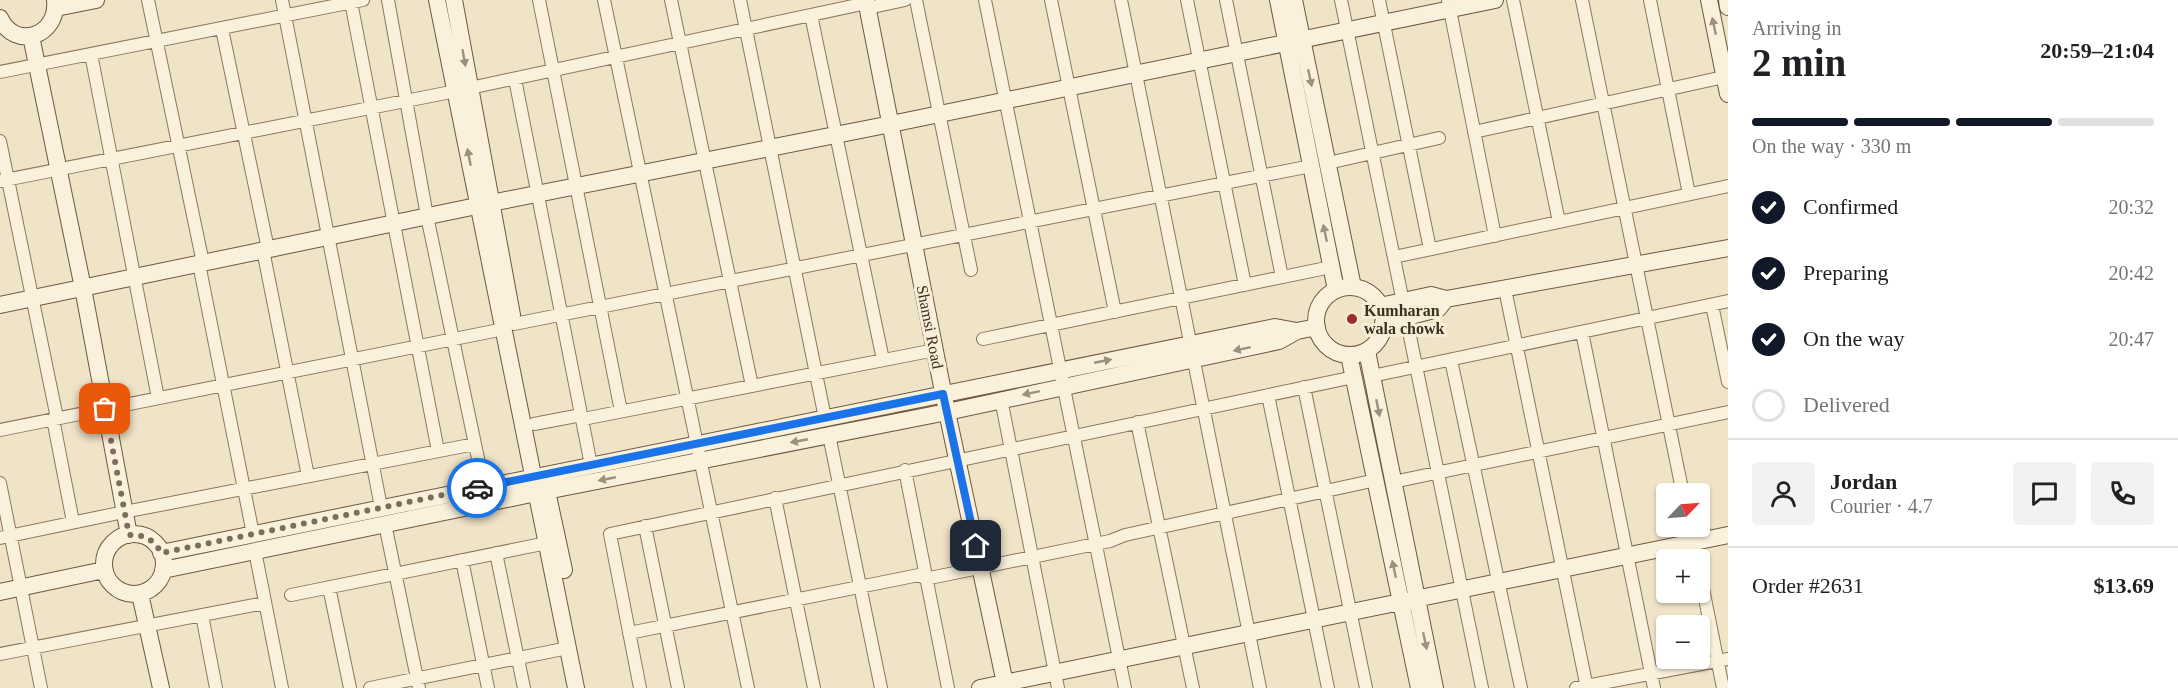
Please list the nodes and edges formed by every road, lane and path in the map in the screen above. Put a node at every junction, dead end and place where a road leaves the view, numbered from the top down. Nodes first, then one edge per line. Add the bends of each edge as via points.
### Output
1 (96, 0) edge
2 (148, 0) edge
3 (282, 0) edge
4 (388, 0) edge
5 (438, 0) edge
6 (454, 0) edge
7 (539, 0) edge
8 (604, 0) edge
9 (671, 0) edge
10 (740, 0) edge
11 (906, 0) edge
12 (916, 0) edge
13 (985, 0) edge
14 (1051, 0) edge
15 (1120, 0) edge
16 (1187, 0) edge
17 (1226, 0) edge
18 (1278, 0) edge
19 (1294, 0) edge
20 (1341, 0) edge
21 (1379, 0) edge
22 (1495, 0) edge
23 (1513, 0) edge
24 (1582, 0) edge
25 (1650, 0) edge
26 (1709, 0) edge
27 (1727, 0) edge
28 (357, 1) edge
29 (56, 4) edge
30 (867, 4) edge
31 (1449, 5) edge
32 (1728, 7) edge
33 (811, 15) junction
34 (285, 16) junction
35 (0, 19) edge
36 (1384, 22) junction
37 (222, 29) junction
38 (746, 29) junction
39 (1347, 30) junction
40 (31, 36) junction
41 (157, 41) junction
42 (1294, 41) junction
43 (680, 44) junction
44 (1236, 53) junction
45 (91, 54) junction
46 (617, 57) junction
47 (1199, 61) junction
48 (37, 64) junction
49 (554, 71) junction
50 (0, 72) edge
51 (1136, 74) junction
52 (515, 79) junction
53 (1727, 83) edge
54 (1069, 87) junction
55 (463, 89) junction
56 (1668, 90) junction
57 (1005, 100) junction
58 (406, 101) junction
59 (1603, 104) junction
60 (372, 107) junction
61 (939, 114) junction
62 (1538, 118) junction
63 (306, 120) junction
64 (891, 124) junction
65 (1474, 132) junction
66 (243, 133) junction
67 (836, 135) junction
68 (1439, 138) dead end
69 (0, 141) edge
70 (1408, 145) junction
71 (178, 146) junction
72 (770, 148) junction
73 (1372, 153) junction
74 (111, 159) junction
75 (705, 161) junction
76 (1319, 165) junction
77 (59, 169) junction
78 (641, 173) junction
79 (1262, 176) junction
80 (4, 180) edge
81 (1224, 183) junction
82 (576, 186) junction
83 (1728, 186) edge
84 (538, 193) junction
85 (1689, 194) junction
86 (1161, 196) junction
87 (485, 204) junction
88 (1625, 208) junction
89 (1094, 209) junction
90 (427, 216) junction
91 (1029, 222) junction
92 (1559, 222) junction
93 (395, 223) junction
94 (964, 235) junction
95 (1495, 236) junction
96 (328, 237) junction
97 (914, 245) junction
98 (1728, 248) edge
99 (1430, 249) junction
100 (266, 250) junction
101 (861, 255) junction
102 (1394, 257) junction
103 (201, 263) junction
104 (1636, 265) junction
105 (1332, 267) junction
106 (795, 268) junction
107 (971, 270) dead end
108 (1282, 277) junction
109 (134, 278) junction
110 (730, 281) junction
111 (1245, 285) junction
112 (1353, 287) junction
113 (83, 288) junction
114 (1505, 289) junction
115 (1336, 290) junction
116 (666, 294) junction
117 (1182, 298) junction
118 (32, 299) junction
119 (1728, 301) edge
120 (0, 305) edge
121 (1712, 305) junction
122 (601, 307) junction
123 (1404, 310) junction
124 (1115, 312) junction
125 (562, 314) junction
126 (1382, 314) junction
127 (1647, 318) junction
128 (1050, 325) junction
129 (509, 327) junction
130 (1317, 327) junction
131 (1582, 332) junction
132 (983, 339) dead end
133 (453, 340) junction
134 (418, 346) junction
135 (1517, 346) junction
136 (935, 350) junction
137 (1367, 351) junction
138 (1193, 352) junction
139 (1349, 355) junction
140 (352, 360) junction
141 (882, 360) junction
142 (1451, 360) junction
143 (1416, 367) junction
144 (287, 373) junction
145 (816, 373) junction
146 (1372, 376) junction
147 (1354, 377) junction
148 (1060, 378) junction
149 (1728, 382) edge
150 (223, 385) junction
151 (752, 386) junction
152 (1304, 387) junction
153 (943, 394) junction
154 (1268, 394) junction
155 (158, 398) junction
156 (688, 398) junction
157 (1001, 399) junction
158 (1203, 408) junction
159 (105, 409) junction
160 (621, 411) junction
161 (946, 412) junction
162 (1728, 412) edge
163 (825, 418) junction
164 (55, 419) junction
165 (583, 419) junction
166 (1137, 422) junction
167 (534, 424) junction
168 (1669, 424) junction
169 (0, 430) edge
170 (829, 435) junction
171 (1072, 435) junction
172 (1604, 438) junction
173 (698, 443) junction
174 (475, 444) junction
175 (1011, 448) junction
176 (438, 451) junction
177 (1539, 451) junction
178 (958, 459) junction
179 (701, 460) junction
180 (373, 463) junction
181 (591, 465) junction
182 (1473, 465) junction
183 (905, 470) junction
184 (1438, 472) junction
185 (308, 476) junction
186 (1384, 481) junction
187 (0, 483) edge
188 (1681, 483) edge
189 (540, 484) junction
190 (839, 484) junction
191 (484, 487) junction
192 (244, 488) junction
193 (1325, 491) junction
194 (775, 498) junction
195 (1289, 499) junction
196 (381, 507) junction
197 (712, 511) junction
198 (124, 512) junction
199 (1224, 513) junction
200 (73, 522) junction
201 (385, 524) junction
202 (645, 526) junction
203 (1159, 527) junction
204 (253, 534) junction
205 (129, 535) junction
206 (1710, 535) edge
207 (1728, 535) edge
208 (5, 537) edge
209 (1685, 537) edge
210 (547, 543) junction
211 (1096, 543) junction
212 (255, 551) junction
213 (496, 553) junction
214 (1628, 556) junction
215 (1032, 557) junction
216 (462, 560) junction
217 (162, 561) junction
218 (981, 567) junction
219 (1563, 569) junction
220 (104, 570) junction
221 (395, 574) junction
222 (925, 577) junction
223 (1499, 583) junction
224 (329, 587) junction
225 (860, 587) junction
226 (21, 588) junction
227 (1462, 590) junction
228 (0, 592) edge
229 (140, 594) junction
230 (291, 595) dead end
231 (796, 600) junction
232 (1409, 601) junction
233 (265, 603) junction
234 (1708, 603) edge
235 (733, 613) junction
236 (1350, 613) junction
237 (202, 615) junction
238 (1314, 621) junction
239 (147, 626) junction
240 (666, 626) junction
241 (629, 633) junction
242 (1249, 634) junction
243 (1184, 647) junction
244 (33, 648) junction
245 (568, 648) junction
246 (0, 654) edge
247 (518, 658) junction
248 (1120, 660) junction
249 (1723, 660) edge
250 (483, 665) junction
251 (1652, 674) junction
252 (1057, 681) edge
253 (418, 683) edge
254 (1006, 686) edge
255 (1583, 687) edge
256 (41, 688) edge
257 (161, 688) edge
258 (216, 688) edge
259 (282, 688) edge
260 (350, 688) edge
261 (370, 688) edge
262 (488, 688) edge
263 (524, 688) edge
264 (576, 688) edge
265 (587, 688) edge
266 (640, 688) edge
267 (678, 688) edge
268 (748, 688) edge
269 (814, 688) edge
270 (880, 688) edge
271 (948, 688) edge
272 (980, 688) edge
273 (1125, 688) edge
274 (1193, 688) edge
275 (1260, 688) edge
276 (1328, 688) edge
277 (1366, 688) edge
278 (1419, 688) edge
279 (1435, 688) edge
280 (1482, 688) edge
281 (1521, 688) edge
282 (1654, 688) edge
283 (1723, 688) edge

1 - 29 street
2 - 41 street
3 - 34 street
4 - 58 street
5 - 55 street
6 -> 55 street
7 - 49 street
8 - 46 street
9 - 43 street
10 - 38 street
11 - 30 street
12 - 61 street
13 - 57 street
14 - 54 street
15 - 51 street
16 - 47 street
17 - 44 street
18 - 42 street
19 - 42 street
20 - 39 street
21 - 36 street
22 - 31 street
23 - 62 street
24 - 59 street
25 - 56 street
53 -> 26 street
27 - 32 street
28 - 34 street
28 - 60 street
29 - 40 street via 52,22
30 - 33 street
30 - 64 street, Shamsi Road
31 - 36 street
31 - 65 street
33 - 38 street
33 - 67 street
34 - 37 street
34 - 63 street
35 - 40 street via 12,32
36 - 39 street
36 - 70 street
37 - 41 street
37 - 66 street
38 - 43 street
38 - 72 street
39 - 42 street
39 - 73 street
40 - 48 street
41 - 45 street
41 - 71 street
42 - 44 street
42 - 76 street
43 - 46 street
43 - 75 street
44 - 47 street
44 - 79 street
45 - 48 street
45 - 74 street
46 - 49 street
46 - 78 street
47 - 51 street
47 - 81 street
48 - 50 street
48 - 77 street
49 - 52 street
49 - 82 street
51 - 54 street
51 - 86 street
52 - 55 street
52 - 84 street
53 - 56 street
54 - 57 street
54 - 89 street
55 - 58 street
55 - 87 street
56 - 59 street
56 - 85 street
57 - 61 street
57 - 91 street
58 - 60 street
58 - 90 street
59 - 62 street
59 - 88 street
60 - 63 street
60 - 93 street
61 - 64 street
61 - 94 street
62 - 65 street
62 - 92 street
63 - 66 street
63 - 96 street
64 - 67 street
64 - 97 street, Shamsi Road
65 - 95 street
66 - 71 street
66 - 100 street
67 - 72 street
67 - 101 street
68 - 70 street
69 - 80 street
70 - 73 street
70 - 99 street
71 - 74 street
71 - 103 street
72 - 75 street
72 - 106 street
73 - 76 street
73 - 102 street
74 - 77 street
74 - 109 street
75 - 78 street
75 - 110 street
76 - 79 street
105 -> 76 street
76 - 112 street
77 - 80 street
77 - 113 street
78 - 82 street
78 - 116 street
79 - 81 street
79 - 108 street
80 - 118 street
81 - 86 street
81 - 111 street
82 - 84 street
82 - 122 street
83 - 85 street
84 - 87 street
84 - 125 street
85 - 88 street
86 - 89 street
86 - 117 street
87 - 90 street
87 - 129 street
88 - 92 street
88 - 104 street
89 - 91 street
89 - 124 street
90 - 93 street
90 - 133 street
91 - 94 street
91 - 128 street
92 - 95 street
93 - 96 street
93 - 134 street
94 - 97 street
94 - 107 street
95 - 99 street
96 - 100 street
96 - 140 street
97 - 101 street
97 - 136 street, Shamsi Road
98 - 104 street
99 - 102 street
100 - 103 street
100 - 144 street
101 - 106 street
101 - 141 street
102 - 123 street
103 - 109 street
103 - 150 street
104 - 114 street
104 - 127 street
105 - 108 street
105 - 115 street
106 - 110 street
106 - 145 street
108 - 111 street
109 - 113 street
109 - 155 street
110 - 116 street
110 - 151 street
111 - 117 street
112 - 115 street
112 - 126 street via 1369,293
113 - 118 street
113 - 159 street
114 - 123 street via 1446,299 1431,295
114 - 135 street
115 - 130 street via 1320,305
116 - 122 street
116 - 156 street
117 - 124 street
117 - 138 street
118 - 120 street
118 - 164 street
119 - 121 street
121 - 127 street
121 - 149 street
122 - 125 street
122 - 160 street
123 - 126 street
123 - 143 street
124 - 128 street
125 - 129 street
125 - 165 street
126 - 137 street via 1382,331
127 - 131 street
127 - 168 street
128 - 132 street
128 - 148 street
129 - 133 street
129 - 167 street
129 - 189 street
130 - 138 street via 1297,331 1279,341
130 - 139 street via 1319,336 1332,350
131 - 135 street
131 - 172 street
133 - 134 street
133 - 174 street
134 - 140 street
134 - 176 street
135 - 142 street
135 - 177 street
136 - 141 street
136 - 153 street, Shamsi Road
137 - 139 street
137 - 146 street
138 - 148 street
138 - 158 street
139 - 147 street
140 - 144 street
140 - 180 street
141 - 145 street
142 - 143 street
142 - 182 street
143 - 146 street
143 - 184 street
144 - 150 street
144 - 185 street
145 - 151 street
145 - 163 street
146 -> 186 street
147 - 152 street
147 - 186 street
148 - 153 street
148 -> 157 street
148 - 171 street
150 - 155 street
150 - 192 street
151 - 156 street
152 - 154 street
152 - 193 street
153 - 161 street, Shamsi Road
153 - 163 street
154 - 158 street
154 - 195 street
155 - 159 street
156 - 160 street
156 - 173 street
157 - 161 street
157 - 175 street
158 - 166 street
158 - 199 street
159 - 164 street
159 - 198 street
160 - 165 street
161 - 170 street
161 - 178 street, Shamsi Road
162 - 168 street
163 - 173 street
164 - 169 street
164 - 200 street
165 - 167 street via 576,416
165 - 181 street
166 - 171 street
166 - 203 street
167 - 189 street
168 - 172 street
168 - 188 street
170 -> 179 street
170 - 190 street
171 - 175 street
171 - 211 street
172 - 177 street
172 - 214 street
173 - 179 street
173 - 181 street
174 - 176 street
174 - 191 street
175 - 178 street
175 - 215 street
176 - 180 street
177 - 182 street
177 - 219 street
178 - 183 street
178 - 218 street, Shamsi Road
179 -> 189 street
179 - 197 street
180 - 185 street
180 - 196 street
181 - 189 street
182 - 184 street
182 - 223 street
183 - 190 street
183 - 222 street
184 - 186 street
184 - 227 street
185 - 192 street
186 - 193 street
186 - 232 street
187 - 208 street
189 - 191 street
189 - 201 street
189 - 210 street
189 - 265 street
190 - 194 street
190 - 225 street
191 - 196 street
192 - 198 street
192 - 204 street
193 - 195 street
193 - 236 street
194 - 197 street
194 - 231 street
195 - 199 street
195 - 238 street
196 - 204 street
197 - 202 street
197 - 235 street
198 - 200 street
198 - 205 street
199 - 203 street
199 - 242 street
200 - 208 street
201 - 212 street
201 - 221 street
202 - 240 street
202 - 241 street via 610,534
203 - 211 street
203 - 243 street
204 - 217 street
205 - 217 street via 153,541
205 - 220 street via 112,544
206 - 207 street
208 - 226 street
209 - 214 street
210 - 213 street
210 - 245 street
211 - 215 street
211 - 248 street
212 - 217 street
212 - 233 street
213 - 216 street
213 - 247 street
214 - 219 street
214 - 251 street
215 - 218 street
215 - 252 street
216 - 221 street
216 - 250 street
217 - 229 street via 161,578
218 - 222 street
218 - 254 street, Shamsi Road
219 - 223 street
219 - 255 street
220 - 226 street
220 - 229 street via 119,590
221 - 224 street
221 - 253 street
222 - 225 street
222 - 271 street
223 - 227 street
223 - 281 street
224 - 230 street
224 - 260 street
225 - 231 street
225 - 270 street
226 - 228 street
226 - 244 street
227 - 232 street
227 - 280 street
229 - 239 street
231 - 235 street
231 - 269 street
232 - 236 street
232 - 278 street
232 -> 279 street
233 - 237 street
233 - 259 street
234 - 249 street
235 - 240 street
235 - 268 street
236 - 238 street
236 - 277 street
237 - 239 street
237 - 258 street
238 - 242 street
238 - 276 street
239 - 244 street
239 - 257 street
240 - 241 street
240 - 267 street
241 - 266 street
242 - 243 street
242 - 275 street
243 - 248 street
243 - 274 street
244 - 246 street
244 - 256 street
245 - 247 street
245 - 264 street
247 - 250 street
247 - 263 street
248 - 252 street
248 - 273 street
249 - 251 street
249 - 283 street
250 - 253 street
250 - 262 street
251 - 255 street
251 - 282 street
252 - 254 street
253 - 261 street
254 - 272 street

